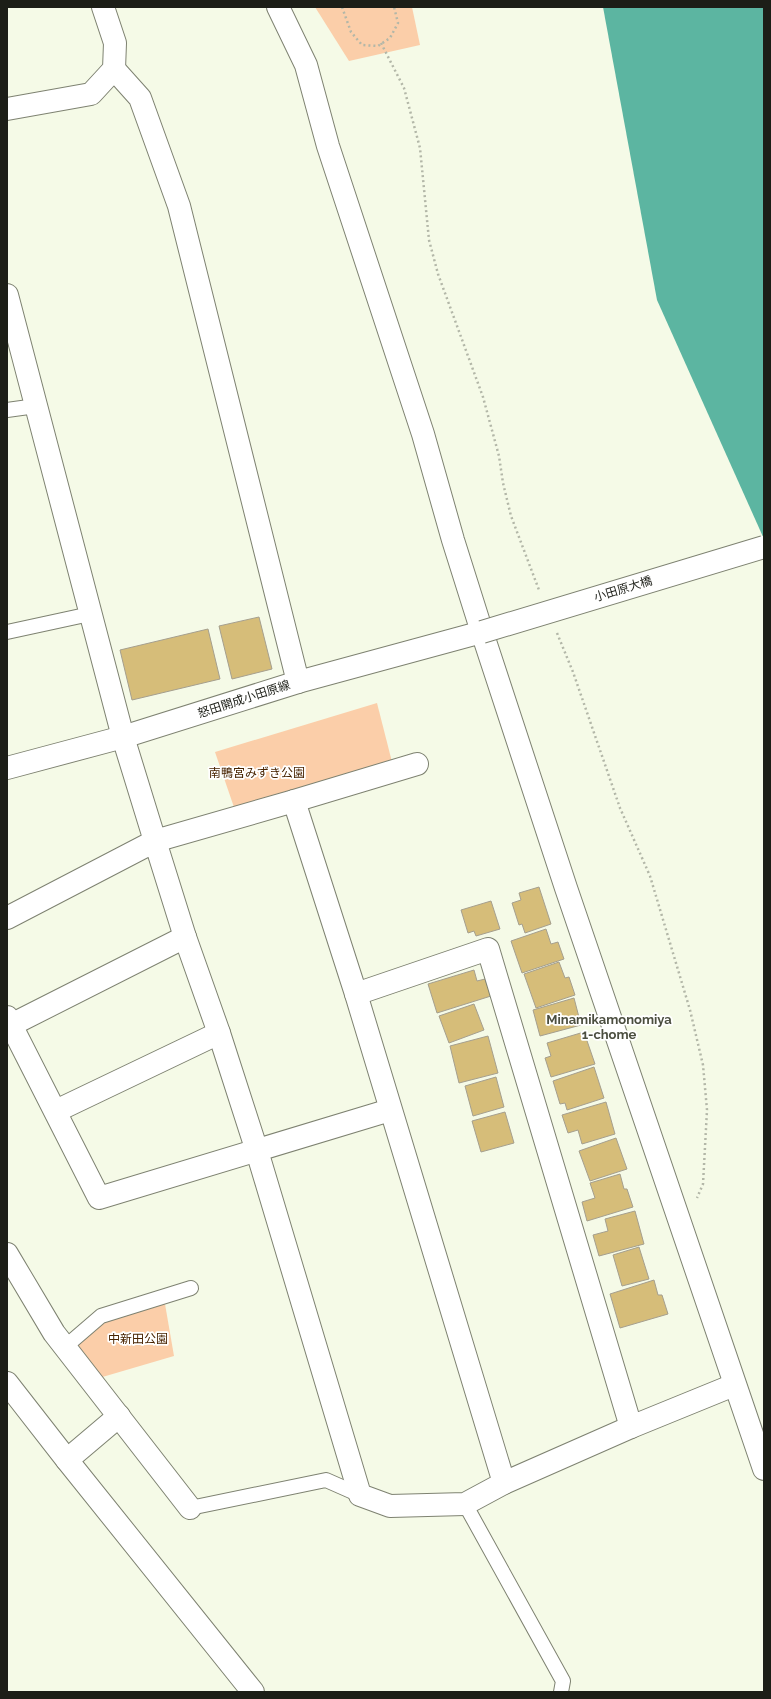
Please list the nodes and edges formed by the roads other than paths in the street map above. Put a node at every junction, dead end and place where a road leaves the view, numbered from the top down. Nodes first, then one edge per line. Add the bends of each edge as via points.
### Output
1 (103, 7) edge
2 (278, 7) edge
3 (114, 69) junction
4 (7, 109) edge
5 (7, 295) edge
6 (36, 406) junction
7 (7, 410) edge
8 (764, 547) edge
9 (90, 614) junction
10 (7, 632) edge
11 (482, 632) junction
12 (298, 682) junction
13 (123, 737) junction
14 (417, 764) dead end
15 (7, 768) edge
16 (294, 801) junction
17 (155, 842) junction
18 (7, 918) edge
19 (186, 937) junction
20 (356, 994) junction
21 (9, 1021) edge
22 (219, 1033) junction
23 (390, 1110) junction
24 (56, 1111) junction
25 (256, 1151) junction
26 (7, 1254) edge
27 (191, 1288) dead end
28 (65, 1347) junction
29 (7, 1383) edge
30 (734, 1385) junction
31 (119, 1416) junction
32 (632, 1427) junction
33 (67, 1460) junction
34 (764, 1470) edge
35 (504, 1483) junction
36 (360, 1495) junction
37 (465, 1504) junction
38 (190, 1508) joint
39 (253, 1692) edge
40 (561, 1692) edge

1 - 3 street via 115,43
2 - 11 street via 306,65 328,146 423,434
3 - 4 street via 92,94
3 - 12 street via 140,98 179,206
5 - 6 street
6 - 7 lane
6 - 9 street
8 - 11 street, 小田原大橋, bridge
9 - 10 lane
9 - 13 street
11 - 12 street, 怒田開成小田原線
11 - 30 street
12 - 13 street, 怒田開成小田原線
13 - 15 street, 怒田開成小田原線
13 - 17 street
14 - 16 street
16 - 17 street
16 - 20 street
17 - 18 street
17 - 19 street
19 - 21 street
19 - 22 street
20 - 23 street
20 - 32 street via 488,949
21 - 24 street
22 - 24 street
22 - 25 street
23 - 25 street
23 - 35 street
24 - 25 street via 99,1198
25 - 36 street
26 - 28 street
27 - 28 lane via 101,1316
28 - 31 street
29 - 33 street
30 - 32 street
30 - 34 street
31 - 33 street
31 - 38 street
32 - 35 street
33 - 39 street
35 - 37 street
36 - 37 street via 390,1506
36 - 38 lane via 326,1480
37 - 40 lane via 564,1681

